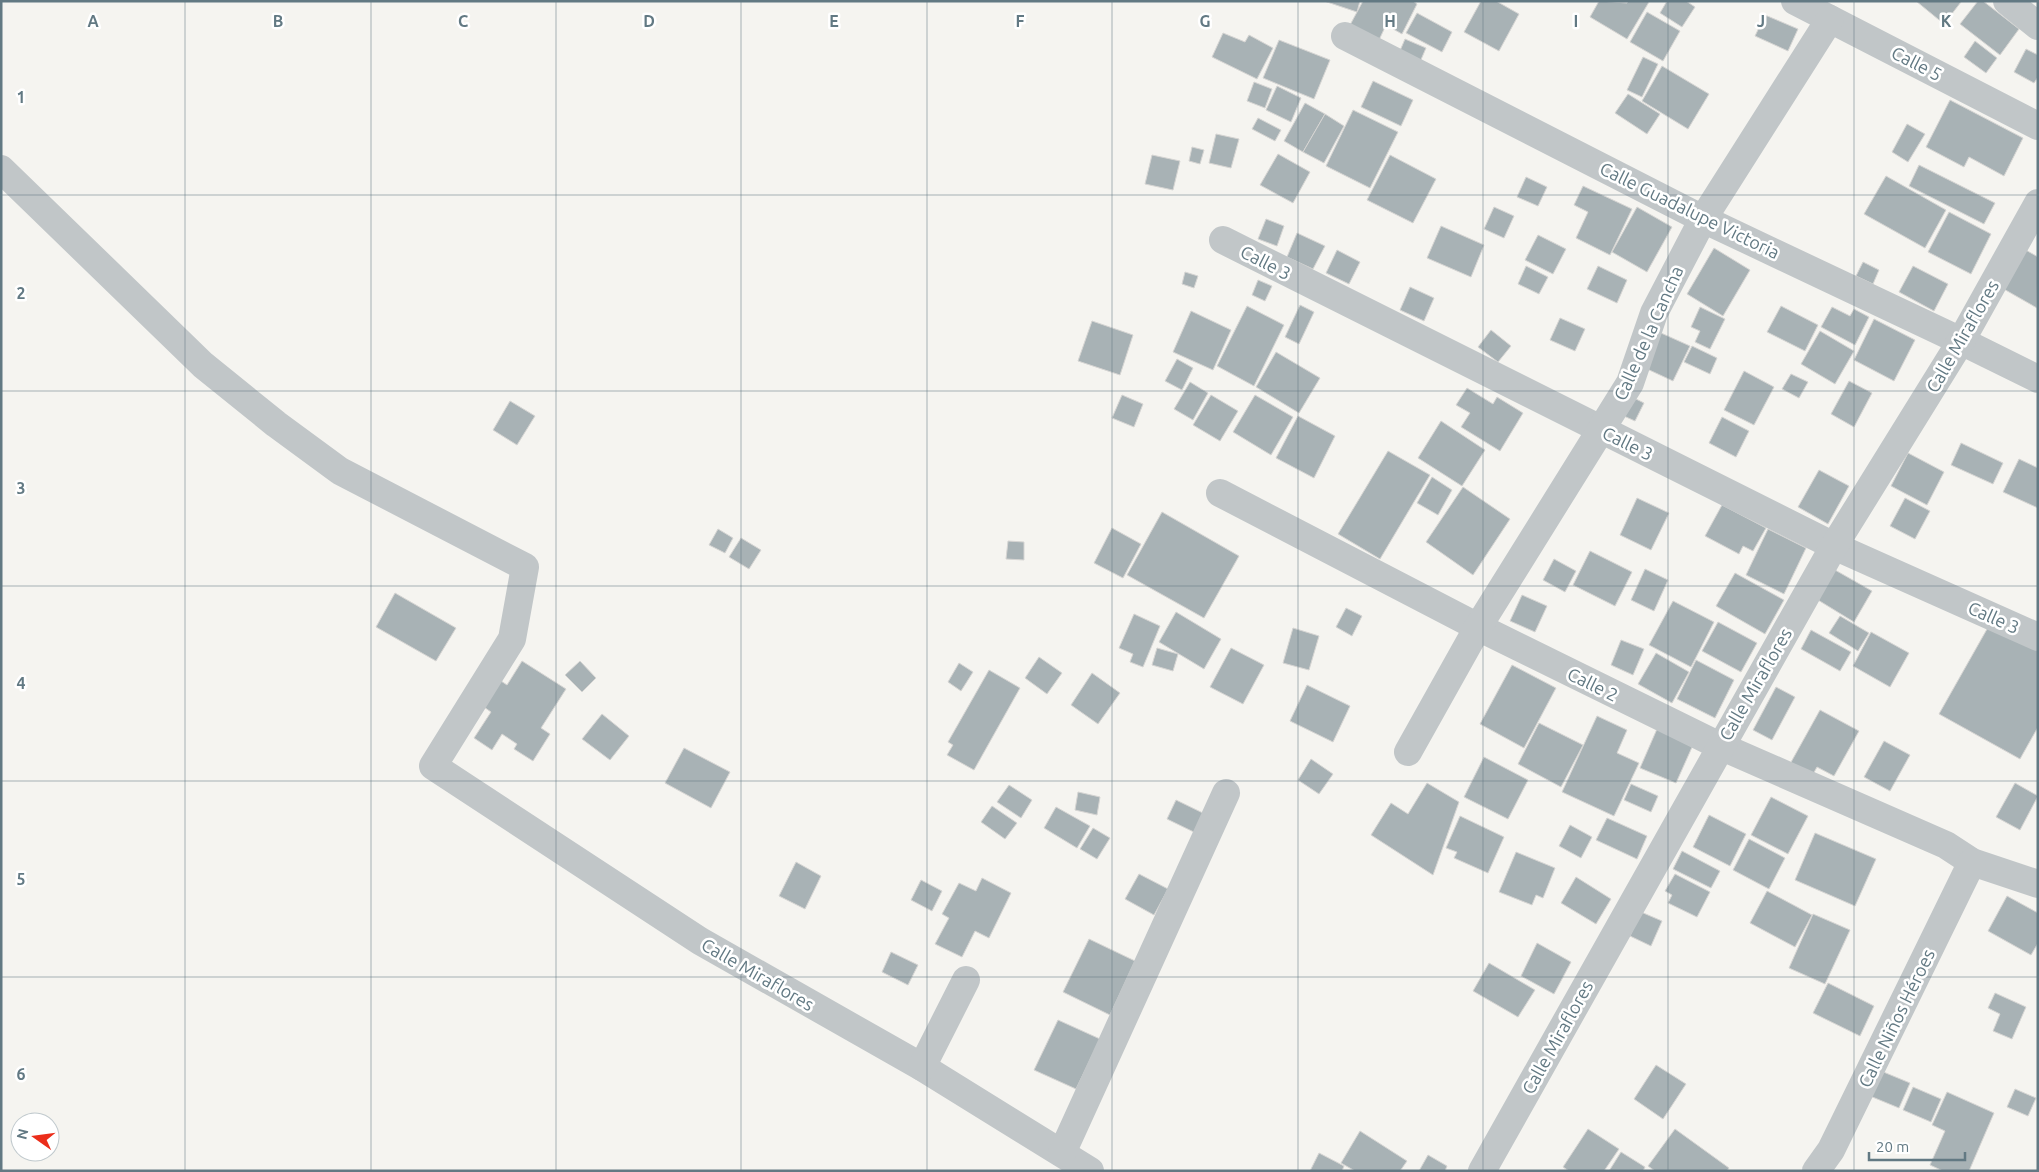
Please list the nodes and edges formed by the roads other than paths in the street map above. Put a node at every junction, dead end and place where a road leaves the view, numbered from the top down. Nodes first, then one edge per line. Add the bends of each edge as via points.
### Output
1 (1795, 1) edge
2 (2007, 1) edge
3 (1830, 18) junction
4 (2038, 26) edge
5 (1345, 36) dead end
6 (2038, 126) edge
7 (1, 169) edge
8 (2038, 204) edge
9 (1703, 219) junction
10 (1223, 240) dead end
11 (1961, 341) junction
12 (2038, 379) edge
13 (1601, 429) junction
14 (1220, 493) dead end
15 (1834, 546) junction
16 (1478, 628) junction
17 (2038, 637) edge
18 (1720, 746) junction
19 (1408, 752) dead end
20 (1226, 793) dead end
21 (1972, 862) junction
22 (2038, 884) edge
23 (966, 980) dead end
24 (922, 1067) junction
25 (1062, 1153) junction
26 (1090, 1171) edge
27 (1482, 1171) edge
28 (1816, 1171) edge

1 - 3 street, Calle 5
2 - 4 street
3 - 6 street, Calle 5
3 - 9 street, Calle de la Cancha
5 - 9 street, Calle Guadalupe Victoria
7 - 24 street, Calle Miraflores via 203,365 276,424 340,471 525,567 512,640 433,766 700,941
8 - 11 street, Calle Miraflores
9 - 11 street, Calle Guadalupe Victoria
9 - 13 street, Calle de la Cancha via 1654,313 1630,383
10 - 13 street, Calle 3
11 - 12 street, Calle Guadalupe Victoria
11 - 15 street, Calle Miraflores
13 - 15 street, Calle 3
13 - 16 street, Calle de la Cancha
14 - 16 street, Calle 2
15 - 17 street, Calle 3
15 - 18 street, Calle Miraflores
16 - 18 street, Calle 2
16 - 19 street, Calle de la Cancha
18 - 21 street, Calle 2 via 1946,845
18 - 27 street, Calle Miraflores
20 - 25 street
21 - 22 street, Calle 2
21 - 28 street, Calle Niños Héroes via 1831,1150
23 - 24 street
24 - 25 street, Calle Miraflores
25 - 26 street, Calle Miraflores

